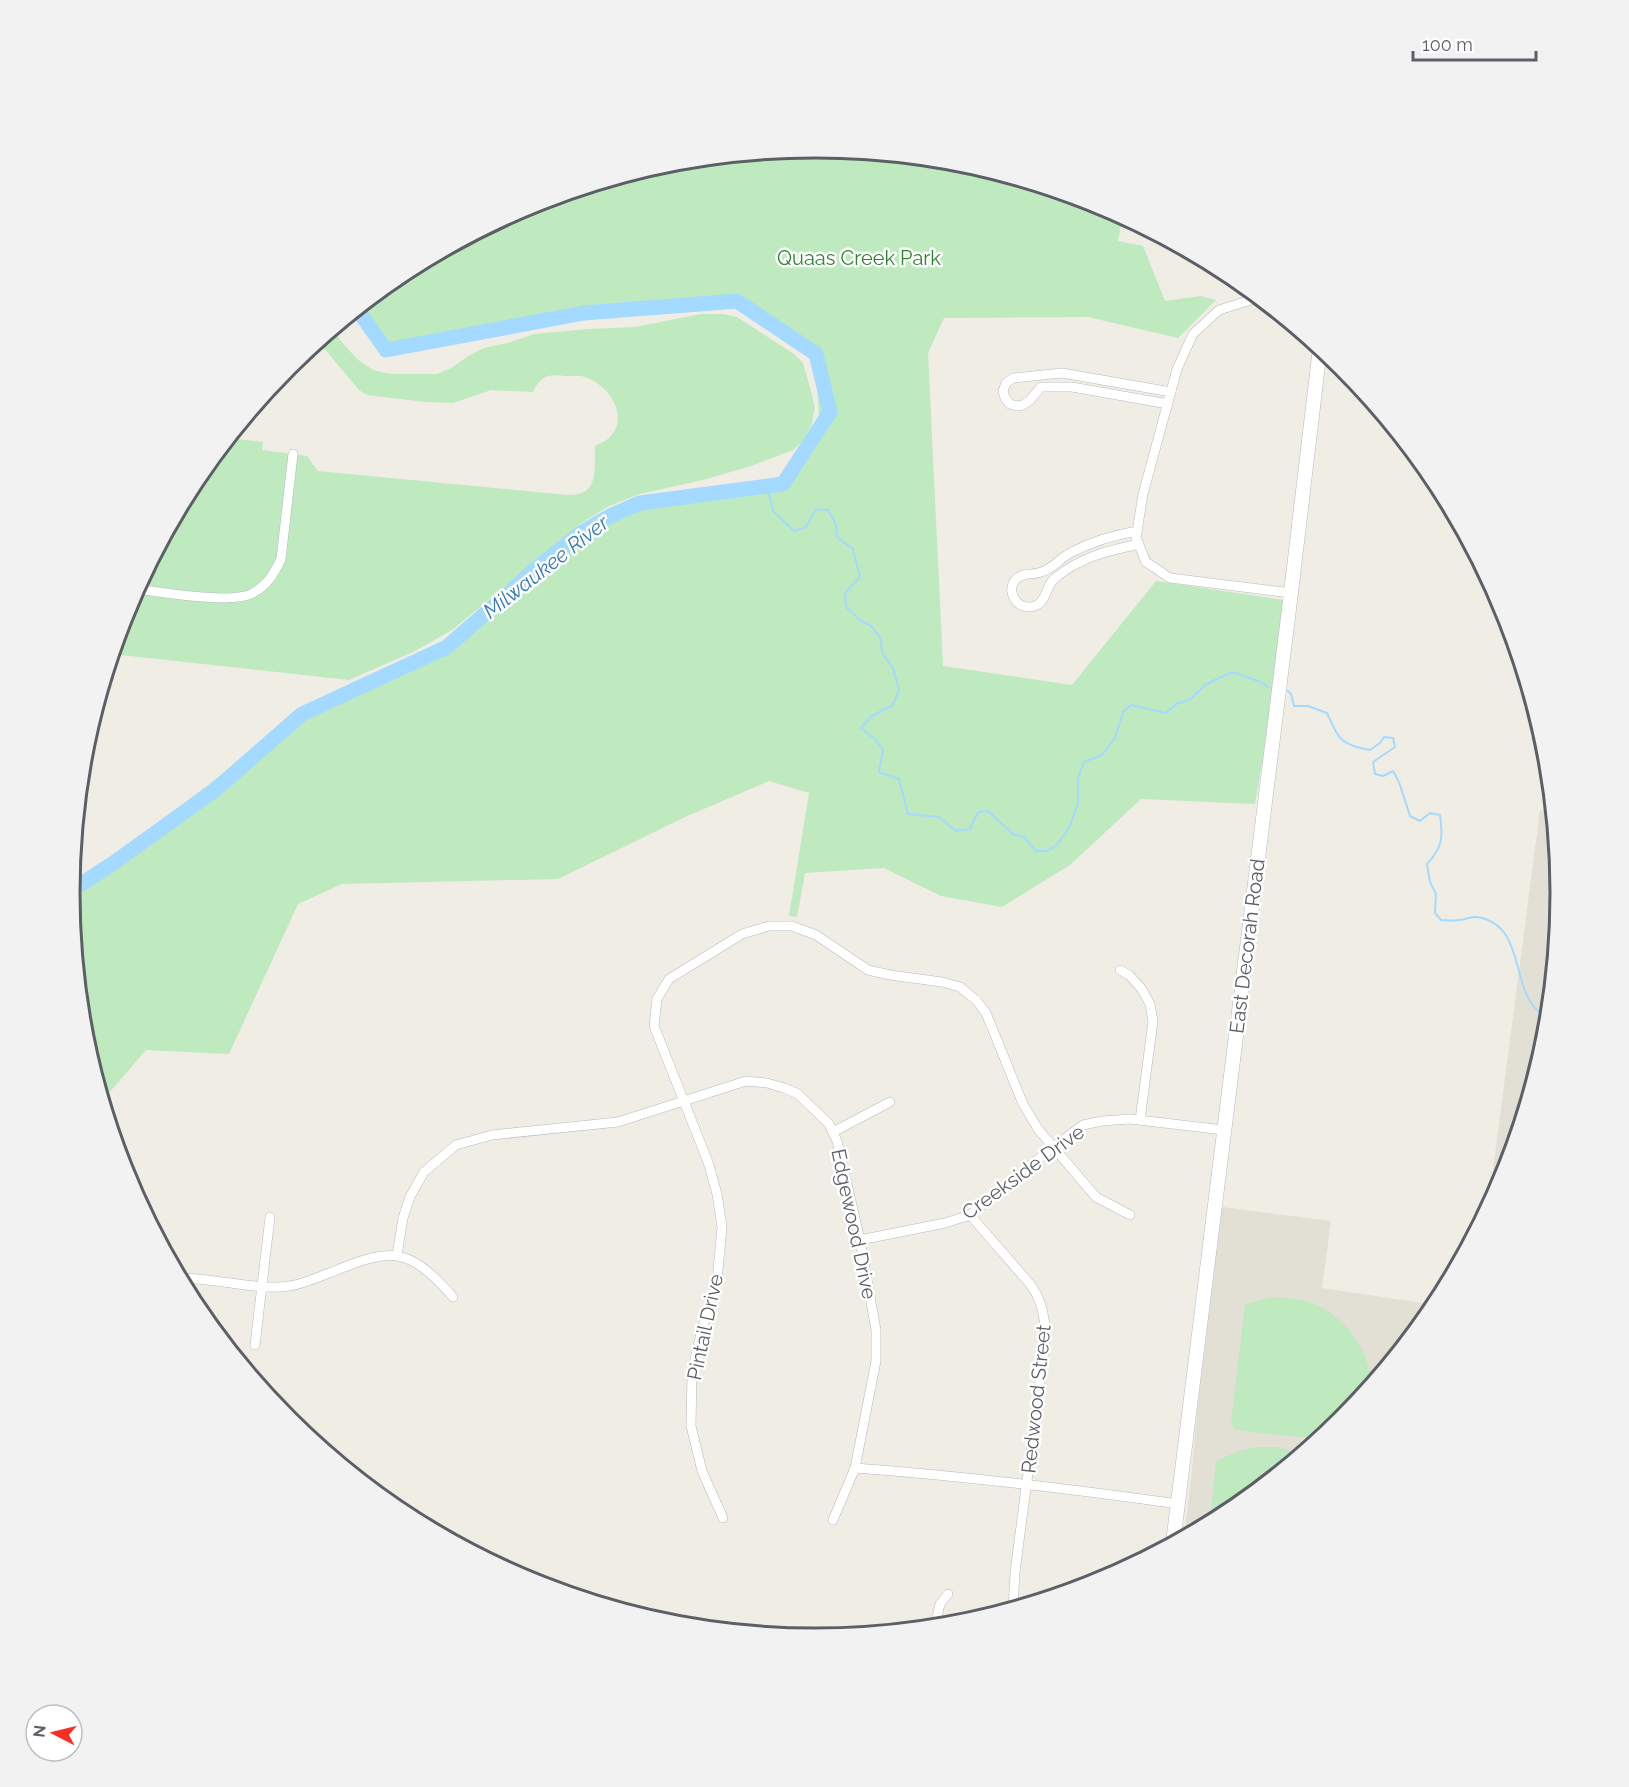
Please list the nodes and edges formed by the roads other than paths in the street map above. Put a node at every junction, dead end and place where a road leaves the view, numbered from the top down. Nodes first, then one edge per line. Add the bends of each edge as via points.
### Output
1 (1249, 301) edge
2 (1319, 360) edge
3 (1171, 392) junction
4 (1167, 404) junction
5 (293, 454) dead end
6 (1137, 531) junction
7 (1139, 544) junction
8 (145, 591) edge
9 (1291, 593) junction
10 (1120, 970) dead end
11 (684, 1100) junction
12 (890, 1102) dead end
13 (1140, 1120) junction
14 (1224, 1130) junction
15 (834, 1132) junction
16 (1052, 1148) junction
17 (970, 1215) junction
18 (1130, 1215) dead end
19 (270, 1217) dead end
20 (860, 1240) junction
21 (397, 1255) junction
22 (188, 1278) edge
23 (262, 1286) junction
24 (453, 1297) dead end
25 (255, 1345) dead end
26 (855, 1468) junction
27 (1027, 1485) junction
28 (1178, 1504) junction
29 (723, 1518) dead end
30 (833, 1521) dead end
31 (1174, 1534) edge
32 (948, 1594) dead end
33 (1013, 1600) edge
34 (937, 1617) edge

1 - 3 street via 1219,310 1193,333
2 - 9 street, East Decorah Road
3 - 4 street
3 - 4 street via 1062,373 1013,378 1003,391 1010,404 1017,406 1048,386
4 - 6 street
5 - 8 street via 281,559 261,588 236,598
6 - 7 street
6 - 7 street via 1093,542 1041,573 1022,575 1011,591 1014,600 1022,606 1040,604 1053,579 1096,554
7 - 9 street via 1146,562 1170,578
9 - 14 street, East Decorah Road
10 - 13 street via 1142,988 1153,1021
11 - 15 street, Edgewood Drive via 746,1082 767,1083 798,1094
11 - 16 street, Pintail Drive via 654,1026 657,999 669,979 742,934 769,926 792,926 816,935 868,969 960,987 977,1000 1023,1104
11 - 21 street, Edgewood Drive via 618,1122 492,1135 456,1145 424,1172 410,1197
11 - 29 street, Pintail Drive via 708,1162 722,1227 717,1281 692,1372 691,1426 702,1472
12 - 15 street
13 - 14 street, Creekside Drive
13 - 16 street, Creekside Drive via 1102,1120 1083,1125
14 - 28 street, East Decorah Road
15 - 20 street, Edgewood Drive
16 - 17 street, Creekside Drive
16 - 18 street via 1096,1197
17 - 20 street, Creekside Drive
17 - 27 street, Redwood Street via 1030,1284 1043,1310 1046,1335
19 - 23 street
20 - 26 street, Edgewood Drive via 876,1330 876,1361
21 - 23 street via 372,1257 304,1283
21 - 24 street via 429,1272
22 - 23 street
23 - 25 street
26 - 27 street
26 - 30 street, Edgewood Drive
27 - 28 street
27 - 33 street, Redwood Street
28 - 31 street, East Decorah Road
32 - 34 street via 940,1604

